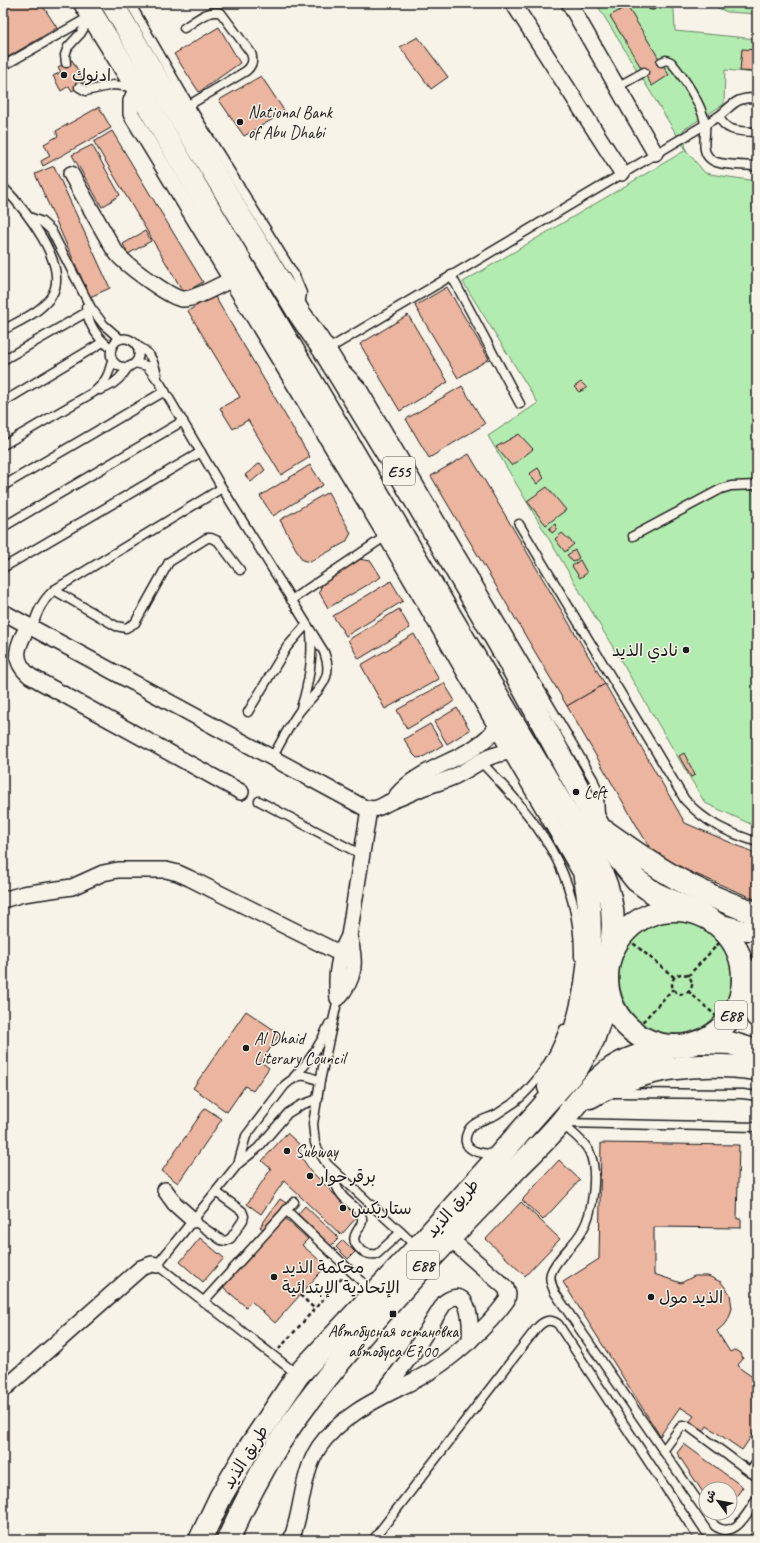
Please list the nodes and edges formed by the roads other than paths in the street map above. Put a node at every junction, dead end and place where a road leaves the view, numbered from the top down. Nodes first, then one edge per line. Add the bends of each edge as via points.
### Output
1 (112, 3) edge
2 (130, 3) edge
3 (513, 3) edge
4 (569, 3) edge
5 (84, 8) edge
6 (184, 28) dead end
7 (661, 62) dead end
8 (66, 63) dead end
9 (3, 66) edge
10 (644, 72) dead end
11 (78, 87) dead end
12 (137, 87) junction
13 (617, 87) junction
14 (757, 98) edge
15 (189, 105) junction
16 (719, 116) junction
17 (706, 124) junction
18 (757, 132) edge
19 (655, 153) junction
20 (757, 166) edge
21 (622, 173) junction
22 (71, 174) dead end
23 (3, 187) edge
24 (29, 217) junction
25 (451, 275) junction
26 (231, 280) junction
27 (86, 298) junction
28 (87, 312) junction
29 (299, 313) junction
30 (3, 330) edge
31 (120, 339) junction
32 (103, 342) junction
33 (137, 346) junction
34 (111, 348) junction
35 (325, 351) junction
36 (3, 360) edge
37 (112, 360) junction
38 (132, 365) junction
39 (160, 382) junction
40 (165, 391) junction
41 (94, 392) junction
42 (3, 402) edge
43 (520, 404) dead end
44 (183, 421) junction
45 (3, 445) edge
46 (201, 452) junction
47 (757, 485) edge
48 (3, 486) edge
49 (222, 488) junction
50 (519, 524) dead end
51 (3, 527) edge
52 (386, 536) junction
53 (633, 536) dead end
54 (3, 568) edge
55 (240, 570) dead end
56 (54, 590) junction
57 (291, 600) junction
58 (3, 612) edge
59 (306, 624) junction
60 (31, 627) junction
61 (311, 632) junction
62 (300, 711) junction
63 (248, 712) dead end
64 (496, 726) junction
65 (512, 752) junction
66 (477, 755) junction
67 (272, 758) junction
68 (241, 792) dead end
69 (259, 801) dead end
70 (369, 809) junction
71 (552, 822) junction
72 (575, 827) junction
73 (599, 827) junction
74 (757, 842) edge
75 (362, 856) junction
76 (585, 880) junction
77 (3, 900) edge
78 (757, 914) edge
79 (714, 926) junction
80 (757, 931) edge
81 (349, 936) junction
82 (341, 954) junction
83 (610, 955) junction
84 (579, 964) dead end
85 (750, 974) edge
86 (607, 987) junction
87 (337, 1001) junction
88 (757, 1016) edge
89 (568, 1020) dead end
90 (698, 1042) junction
91 (674, 1046) junction
92 (757, 1051) edge
93 (757, 1069) edge
94 (292, 1079) junction
95 (320, 1081) junction
96 (598, 1093) junction
97 (757, 1096) edge
98 (318, 1100) junction
99 (528, 1122) junction
100 (561, 1123) junction
101 (757, 1127) edge
102 (499, 1154) junction
103 (238, 1164) junction
104 (331, 1168) junction
105 (165, 1190) dead end
106 (216, 1192) junction
107 (294, 1202) dead end
108 (286, 1210) junction
109 (193, 1220) junction
110 (401, 1232) junction
111 (449, 1238) junction
112 (418, 1247) junction
113 (156, 1266) junction
114 (374, 1293) junction
115 (203, 1302) junction
116 (470, 1341) junction
117 (298, 1375) junction
118 (3, 1390) edge
119 (380, 1396) junction
120 (663, 1451) junction
121 (757, 1462) edge
122 (754, 1474) edge
123 (757, 1499) edge
124 (757, 1534) edge
125 (200, 1540) edge
126 (228, 1540) edge
127 (291, 1540) edge
128 (373, 1540) edge
129 (700, 1540) edge
130 (753, 1540) edge

1 - 29 highway, E55
2 - 15 lane
3 - 21 street
4 - 13 street
5 - 8 lane via 81,33 68,47
5 - 9 lane
5 - 12 highway, E55
6 - 15 lane via 210,12 221,13 253,58 250,68 246,71
7 - 17 lane via 668,60 673,64 698,102
10 - 13 lane
11 - 12 lane via 86,91 121,84
12 - 26 street via 131,101 131,114
12 - 72 highway, E55
13 - 19 street
14 - 16 lane via 733,102
15 - 29 lane via 295,276 302,293
16 - 17 lane
16 - 18 lane via 724,126 730,129
17 - 19 lane
17 - 20 lane via 705,151 708,157 719,163
19 - 21 lane
21 - 25 lane
22 - 26 street via 121,258 172,296 190,299
23 - 24 lane
24 - 27 lane via 42,222 54,234
24 - 30 lane via 47,245 56,271 56,283 53,294 46,304
25 - 35 lane
25 - 43 lane
26 - 52 street
27 - 28 lane
27 - 31 lane via 96,317
28 - 32 lane via 94,331
28 - 36 lane
29 - 35 highway, E55
31 - 33 lane via 133,341
31 - 34 lane
32 - 34 lane
32 - 42 lane
33 - 38 lane via 138,358
33 - 39 lane via 150,356
34 - 37 lane
35 - 73 highway, E55 via 500,645
37 - 38 lane via 122,367
37 - 41 lane via 110,373
38 - 39 lane via 147,366
38 - 41 lane via 117,380
39 - 40 lane
40 - 44 lane
40 - 48 lane
41 - 45 lane
44 - 46 lane
44 - 51 lane
46 - 49 lane
46 - 54 lane
47 - 53 lane via 731,486 721,490
49 - 56 lane
49 - 57 lane
50 - 74 lane via 685,800 716,826
52 - 57 lane
52 - 64 street
55 - 56 lane via 218,541 211,538 204,540 169,562 138,619 126,628 116,626
56 - 60 lane via 38,609
57 - 59 lane
58 - 60 street
59 - 61 lane
59 - 63 lane via 287,647
60 - 67 street
60 - 68 street via 20,641 17,656 30,676
61 - 62 lane via 310,672
61 - 62 lane via 324,652 328,669 322,685
62 - 67 lane
64 - 65 street
64 - 66 street
65 - 66 street
65 - 71 street
66 - 70 street via 443,763 417,778 382,807
66 - 84 lane via 525,810 556,855 572,902 578,936
67 - 70 street
69 - 75 lane
70 - 75 street
71 - 72 highway
71 - 76 street
72 - 76 highway
72 - 83 highway, E55 via 594,857 607,886 613,924
73 - 78 highway via 690,886
73 - 79 highway, E55 via 636,880
75 - 81 street
76 - 99 highway via 589,909 589,946 588,976 582,1008 557,1074
77 - 82 street via 23,894 72,887 111,871 172,871
79 - 80 street
79 - 83 highway, E88 via 687,910 655,912 640,918 628,928 626,937 618,940
79 - 85 highway, E88 via 728,934
81 - 82 street
81 - 87 street via 353,952 353,969 348,985
82 - 87 street via 337,976
83 - 86 highway, E88 via 607,965
85 - 88 highway via 751,1006
85 - 90 highway, E88 via 734,1011 722,1021 713,1034
86 - 91 highway, E88 via 611,1004 619,1019 636,1028 645,1040
86 - 99 highway, طريق الذيد / E88 via 593,1040 578,1067
87 - 94 lane via 317,1049
87 - 95 lane
89 - 102 lane via 555,1051 530,1087 514,1102 476,1123 468,1132 468,1143 475,1152
90 - 91 highway, E88
90 - 92 highway via 730,1043
91 - 100 highway, طريق الذيد / E88 via 646,1053 609,1070 586,1091
93 - 96 highway via 732,1065 700,1065 662,1070 630,1078
94 - 95 lane via 309,1076
94 - 103 lane via 250,1130 243,1143
95 - 98 lane
96 - 97 lane
96 - 100 highway
98 - 103 lane via 301,1105 288,1113 258,1148
98 - 104 lane via 314,1124 316,1143 322,1157
99 - 102 highway, طريق الذيد / E88
100 - 101 lane
100 - 111 highway, طريق الذيد / E88
100 - 120 lane via 589,1152 593,1163 592,1202 589,1217 582,1231 556,1265 551,1274 550,1284
102 - 112 highway, طريق الذيد / E88
103 - 106 lane
104 - 110 lane
104 - 110 lane via 340,1193 361,1215 362,1221 354,1241 361,1250 368,1254 377,1254
105 - 109 street via 175,1204
106 - 109 lane
106 - 109 lane via 242,1211 244,1216 244,1220 231,1238 221,1240
107 - 108 lane
108 - 114 lane
108 - 115 lane
109 - 113 lane
110 - 112 lane
111 - 116 street via 506,1288 508,1294 503,1305
111 - 126 highway, طريق الذيد / E88 via 377,1316 296,1419 269,1460 241,1510
112 - 114 highway, طريق الذيد / E88
113 - 115 lane
113 - 118 street via 152,1264 141,1268
114 - 117 highway, طريق الذيد / E88
115 - 117 lane
116 - 119 street via 422,1376
116 - 119 street via 471,1322 466,1304 461,1298 450,1299 445,1302 413,1353
117 - 125 highway, طريق الذيد / E88 via 250,1447 221,1496
119 - 127 street via 336,1428 319,1448 308,1471
120 - 122 lane via 680,1428 688,1426
120 - 123 lane via 719,1529 729,1530 738,1525
121 - 122 lane
124 - 130 lane
128 - 129 lane via 536,1329 544,1321 549,1320 558,1324

